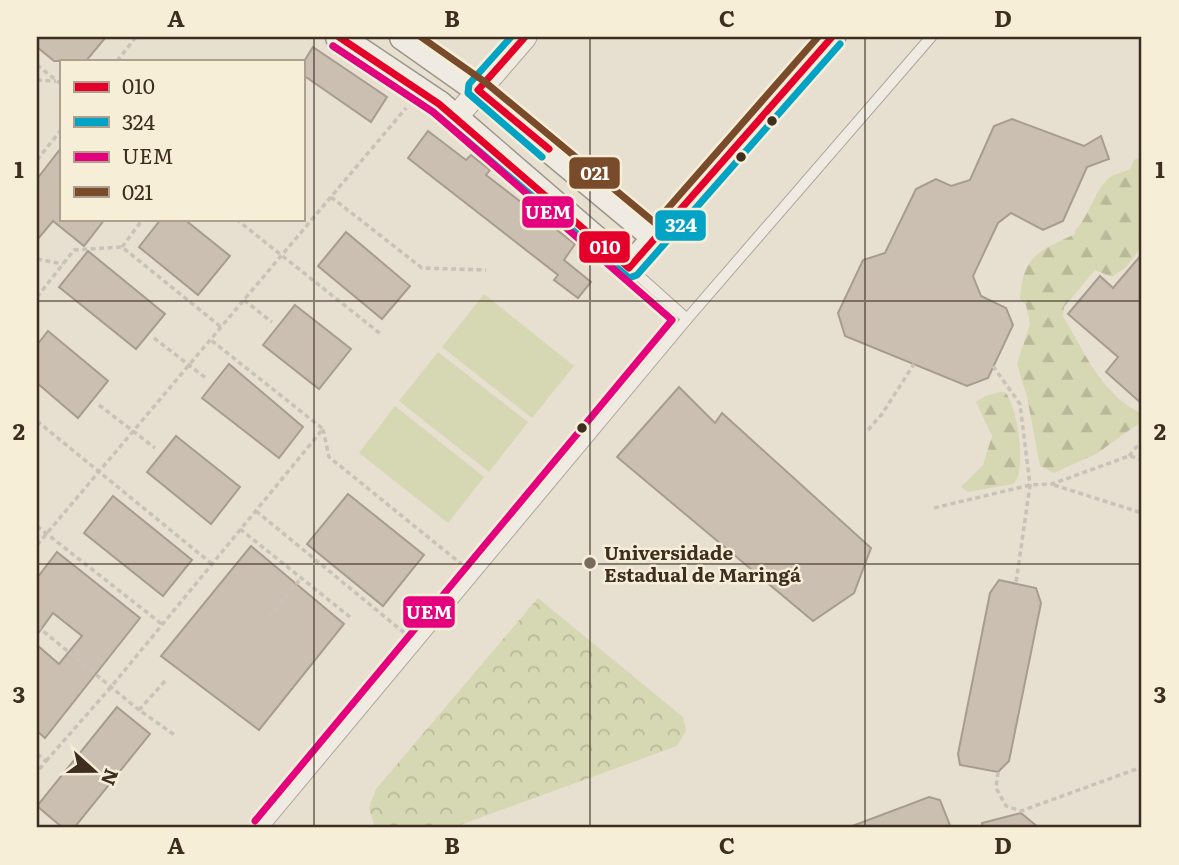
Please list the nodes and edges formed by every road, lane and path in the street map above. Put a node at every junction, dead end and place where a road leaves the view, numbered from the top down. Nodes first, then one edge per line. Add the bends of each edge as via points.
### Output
1 (136, 37) edge
2 (339, 37) edge
3 (403, 37) edge
4 (525, 37) edge
5 (832, 37) edge
6 (932, 37) edge
7 (118, 60) edge
8 (37, 65) edge
9 (37, 80) edge
10 (59, 83) edge
11 (478, 90) junction
12 (420, 91) junction
13 (456, 117) junction
14 (60, 131) edge
15 (37, 160) edge
16 (331, 197) junction
17 (142, 220) edge
18 (237, 220) edge
19 (656, 238) junction
20 (121, 247) junction
21 (282, 255) junction
22 (37, 259) edge
23 (63, 264) junction
24 (629, 268) junction
25 (486, 270) dead end
26 (39, 291) edge
27 (37, 297) edge
28 (244, 300) junction
29 (687, 319) junction
30 (272, 322) dead end
31 (221, 327) junction
32 (382, 335) dead end
33 (154, 338) dead end
34 (211, 340) junction
35 (914, 364) dead end
36 (189, 365) junction
37 (993, 366) dead end
38 (207, 379) dead end
39 (99, 405) dead end
40 (37, 421) edge
41 (323, 429) junction
42 (868, 430) dead end
43 (133, 431) junction
44 (1142, 440) edge
45 (155, 448) dead end
46 (1129, 456) junction
47 (1142, 458) edge
48 (99, 471) junction
49 (1052, 484) junction
50 (1030, 485) junction
51 (934, 508) dead end
52 (256, 511) junction
53 (1142, 513) edge
54 (37, 526) edge
55 (240, 529) junction
56 (46, 534) junction
57 (37, 545) edge
58 (212, 564) junction
59 (475, 575) junction
60 (302, 578) junction
61 (1016, 583) dead end
62 (269, 617) dead end
63 (349, 617) dead end
64 (163, 625) junction
65 (37, 626) edge
66 (417, 643) junction
67 (164, 681) dead end
68 (111, 687) junction
69 (139, 710) junction
70 (176, 736) dead end
71 (37, 754) edge
72 (46, 761) junction
73 (1142, 767) edge
74 (37, 772) edge
75 (998, 772) dead end
76 (263, 828) edge

1 - 7 path
2 - 12 main road
3 - 11 main road
4 - 11 street
5 - 19 main road
6 - 29 lane
8 - 10 path
9 - 10 path
11 - 13 street
11 - 19 main road
12 - 13 main road
12 - 16 path
13 - 24 main road
14 - 15 path
16 - 21 path
16 - 25 path via 422,268
17 - 20 path
18 - 21 path
19 - 24 main road
20 - 23 path via 74,250
20 - 31 path
21 - 28 path
21 - 32 path
22 - 23 path
23 - 26 path
24 - 29 lane
26 - 27 path
28 - 30 path
28 - 31 path
29 - 59 lane
31 - 34 path
33 - 36 path
34 - 36 path
34 - 41 path
35 - 42 path
36 - 38 path
36 - 43 path
37 - 50 path via 1020,404
39 - 43 path
40 - 48 path
41 - 52 path
41 - 59 path via 329,457
43 - 45 path
43 - 48 path
44 - 46 path
46 - 47 path
46 - 49 path
48 - 56 path
48 - 58 path
49 - 50 path
49 - 53 path
50 - 51 path
50 - 61 path
52 - 55 path
52 - 66 path
54 - 56 path
55 - 58 path
55 - 60 path
56 - 57 path
56 - 64 path
58 - 64 path
59 - 66 lane
60 - 62 path
60 - 63 path
64 - 68 path
65 - 68 path
66 - 76 lane
67 - 69 path
68 - 69 path
68 - 72 path
69 - 70 path
71 - 72 path
72 - 74 path
73 - 75 path via 1021,811 1006,806 996,788

